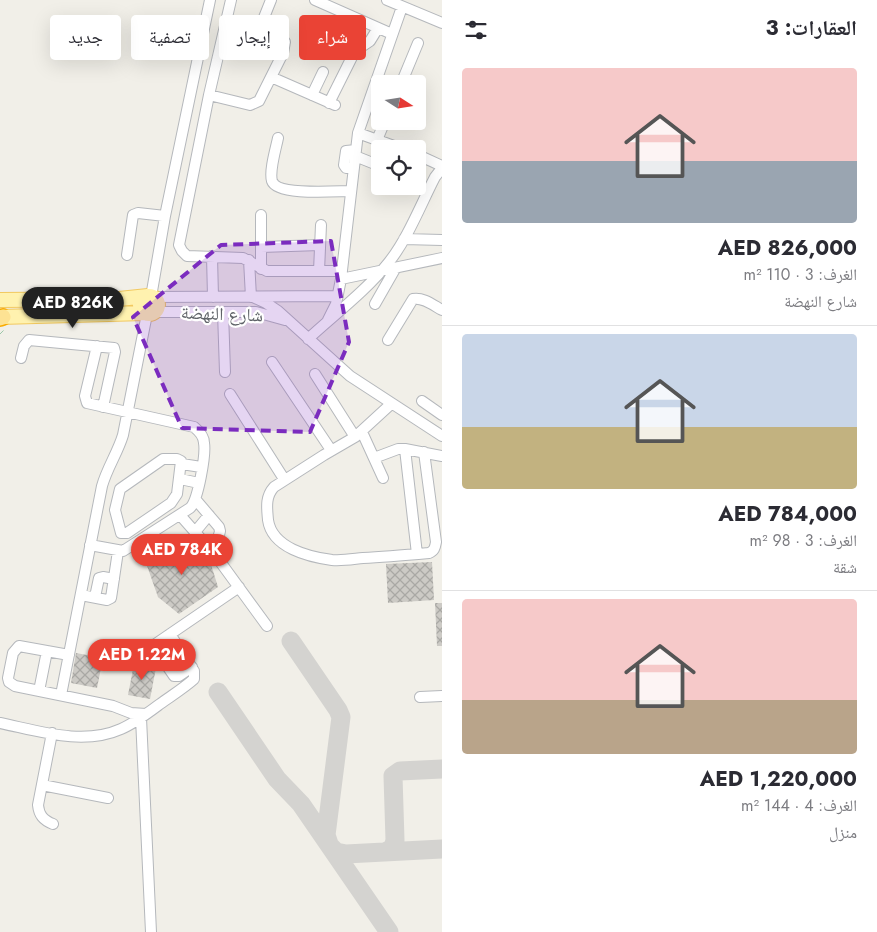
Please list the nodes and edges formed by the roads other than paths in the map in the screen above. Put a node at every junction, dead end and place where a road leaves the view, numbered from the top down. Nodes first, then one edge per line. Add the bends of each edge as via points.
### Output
1 (210, 0) edge
2 (231, 0) edge
3 (271, 0) edge
4 (315, 0) edge
5 (387, 0) edge
6 (402, 7) junction
7 (227, 15) edge
8 (265, 15) edge
9 (442, 23) edge
10 (378, 28) junction
11 (392, 34) junction
12 (418, 43) dead end
13 (219, 51) edge
14 (279, 60) edge
15 (323, 72) dead end
16 (405, 75) edge
17 (271, 77) junction
18 (312, 95) junction
19 (209, 96) junction
20 (382, 130) edge
21 (358, 133) junction
22 (278, 138) dead end
23 (378, 140) joint
24 (355, 153) junction
25 (426, 159) edge
26 (371, 161) edge
27 (442, 167) edge
28 (351, 191) junction
29 (261, 214) dead end
30 (165, 216) junction
31 (321, 224) dead end
32 (404, 239) junction
33 (442, 240) edge
34 (320, 245) junction
35 (261, 247) junction
36 (127, 254) dead end
37 (212, 256) junction
38 (442, 258) edge
39 (249, 260) junction
40 (261, 269) junction
41 (395, 269) junction
42 (319, 271) junction
43 (379, 272) junction
44 (342, 275) junction
45 (338, 296) junction
46 (151, 297) junction
47 (214, 297) junction
48 (254, 298) junction
49 (0, 300) edge
50 (375, 304) dead end
51 (442, 310) edge
52 (220, 312) junction
53 (256, 312) junction
54 (149, 313) junction
55 (1, 317) edge
56 (328, 320) junction
57 (288, 322) junction
58 (308, 339) junction
59 (388, 340) dead end
60 (97, 346) junction
61 (21, 358) dead end
62 (272, 362) dead end
63 (224, 372) dead end
64 (315, 374) dead end
65 (230, 394) dead end
66 (422, 401) dead end
67 (391, 404) junction
68 (103, 407) junction
69 (128, 412) junction
70 (442, 414) edge
71 (359, 435) junction
72 (442, 436) edge
73 (405, 449) junction
74 (331, 450) junction
75 (424, 452) junction
76 (442, 456) edge
77 (374, 458) junction
78 (182, 464) junction
79 (202, 467) junction
80 (383, 478) dead end
81 (180, 479) junction
82 (284, 479) junction
83 (199, 483) junction
84 (196, 500) junction
85 (99, 501) junction
86 (115, 504) junction
87 (180, 515) junction
88 (209, 515) junction
89 (195, 532) junction
90 (202, 540) junction
91 (90, 545) junction
92 (118, 551) junction
93 (417, 554) junction
94 (114, 579) junction
95 (239, 587) junction
96 (81, 595) junction
97 (95, 597) junction
98 (266, 626) dead end
99 (170, 634) junction
100 (47, 651) junction
101 (141, 654) dead end
102 (159, 654) dead end
103 (69, 655) junction
104 (192, 667) junction
105 (39, 691) junction
106 (61, 695) junction
107 (442, 696) edge
108 (420, 697) dead end
109 (143, 716) junction
110 (0, 723) edge
111 (52, 733) junction
112 (42, 786) junction
113 (108, 798) dead end
114 (52, 824) dead end
115 (151, 932) edge

1 - 30 lane
2 - 7 lane
3 - 8 lane
4 - 10 lane
5 - 6 lane
6 - 9 lane
6 - 11 lane
10 - 11 lane
10 - 18 lane via 370,41 354,51 332,104
11 - 21 lane
12 - 16 lane
13 - 19 lane
14 - 17 lane
15 - 18 lane
17 - 18 lane
17 - 19 lane via 255,104
19 - 37 lane via 179,245 187,256
20 - 23 lane
21 - 23 lane
21 - 24 lane
22 - 28 lane via 271,174 277,187 298,191
24 - 26 lane
24 - 28 lane via 348,149 344,166 354,168
25 - 27 lane
27 - 32 lane
28 - 44 lane
29 - 35 lane
30 - 36 lane via 133,215
30 - 46 lane
31 - 34 lane
32 - 33 lane
32 - 43 lane
34 - 35 lane
34 - 42 lane
35 - 40 lane
37 - 39 lane
37 - 47 lane
38 - 41 lane
39 - 40 lane
39 - 48 lane
40 - 42 lane via 272,272
41 - 43 lane
41 - 50 lane
42 - 44 lane
43 - 44 lane
43 - 56 lane
44 - 45 lane
45 - 48 lane, شارع النهضة
45 - 56 lane
46 - 47 lane, شارع النهضة
46 - 49 main road, شارع النهضة
46 - 54 main road via 140,302 141,309
47 - 48 lane, شارع النهضة
47 - 52 lane
48 - 53 lane via 259,306
48 - 57 lane via 278,311
51 - 59 lane via 418,298 413,299
52 - 53 lane, شارع النهضة
52 - 54 lane, شارع النهضة
52 - 63 lane
53 - 57 lane, شارع النهضة
54 - 55 main road, شارع النهضة
54 - 69 lane
56 - 58 lane
57 - 58 lane
58 - 67 lane via 350,376
60 - 61 lane via 29,340
60 - 68 lane via 85,400
60 - 68 lane via 115,350
62 - 74 lane
64 - 71 lane
65 - 82 lane
66 - 70 lane
67 - 71 lane
67 - 72 lane
68 - 69 lane
69 - 79 lane via 194,427 204,442
69 - 85 lane via 121,443 105,476
71 - 74 lane
71 - 77 lane
73 - 75 lane
73 - 77 lane
73 - 93 lane
74 - 82 lane
75 - 76 lane
75 - 93 lane via 435,548 433,552
77 - 80 lane
78 - 79 lane
78 - 81 lane
78 - 86 lane via 176,460 160,460 123,486
79 - 83 lane
81 - 83 lane
81 - 86 lane via 174,500 127,533 119,530
82 - 93 lane via 268,497 269,525 276,538 297,551 335,560
83 - 84 lane
84 - 87 lane
84 - 88 lane
85 - 86 lane
85 - 91 lane
87 - 89 lane
87 - 92 lane via 128,549
88 - 89 lane
88 - 90 lane via 219,526 220,535 210,543
89 - 90 lane
90 - 95 lane
91 - 92 lane
91 - 96 lane
92 - 94 lane
94 - 97 lane via 99,578
94 - 97 lane via 112,598
95 - 98 lane
95 - 99 lane
96 - 97 lane
96 - 103 lane
99 - 101 lane
99 - 104 lane
100 - 103 lane
100 - 105 lane
100 - 105 lane via 23,646 15,649 8,678 11,684
102 - 104 lane via 174,676
103 - 106 lane
104 - 109 lane via 194,679
105 - 106 lane
106 - 109 lane
107 - 108 lane
109 - 111 lane via 121,729 94,736
109 - 115 lane
110 - 111 lane
111 - 112 lane
112 - 113 lane
112 - 114 lane via 39,812 46,822

